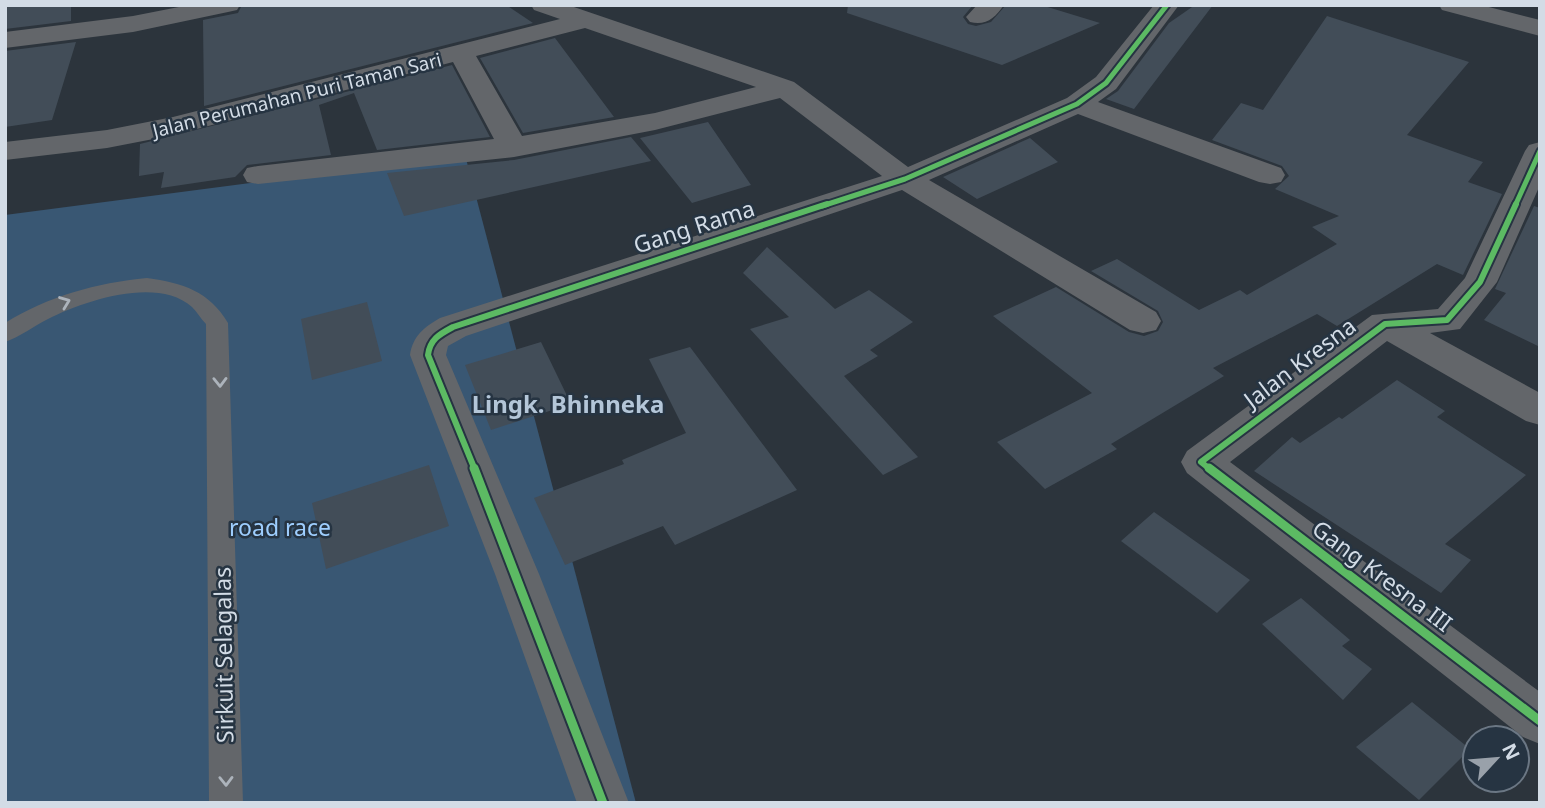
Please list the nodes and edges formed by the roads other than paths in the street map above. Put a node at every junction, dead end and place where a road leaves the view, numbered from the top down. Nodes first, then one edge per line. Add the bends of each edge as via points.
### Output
1 (228, 5) edge
2 (543, 5) edge
3 (1167, 5) edge
4 (1451, 5) edge
5 (586, 20) junction
6 (1540, 28) edge
7 (5, 40) edge
8 (462, 54) junction
9 (784, 88) junction
10 (1077, 104) junction
11 (514, 148) junction
12 (5, 151) edge
13 (1540, 151) edge
14 (258, 175) dead end
15 (1270, 176) dead end
16 (905, 179) junction
17 (1529, 201) edge
18 (1143, 321) dead end
19 (1385, 324) junction
20 (5, 334) edge
21 (1540, 411) edge
22 (1201, 462) joint
23 (1540, 721) edge
24 (226, 803) edge
25 (603, 803) edge

1 - 7 street via 133,24
2 - 5 street
3 - 10 street, Gang Rama via 1106,83
4 - 6 street
5 - 8 street, Jalan Perumahan Puri Taman Sari
5 - 9 street
8 - 11 street
8 - 12 street, Jalan Perumahan Puri Taman Sari via 138,134
9 - 11 street via 678,117
9 - 16 street
10 - 15 street
10 - 16 street, Gang Rama
11 - 14 street
13 - 17 street, Jalan Kresna
16 - 18 street
16 - 25 street, Gang Rama via 465,323 434,337 429,345 428,355 517,573
17 - 19 street, Jalan Kresna via 1480,282 1447,320
19 - 21 street
19 - 22 street, Jalan Kresna
20 -> 24 lane, Sirkuit Selagalas via 61,303 122,287 184,293 203,303 217,323
22 - 23 street, Gang Kresna III

